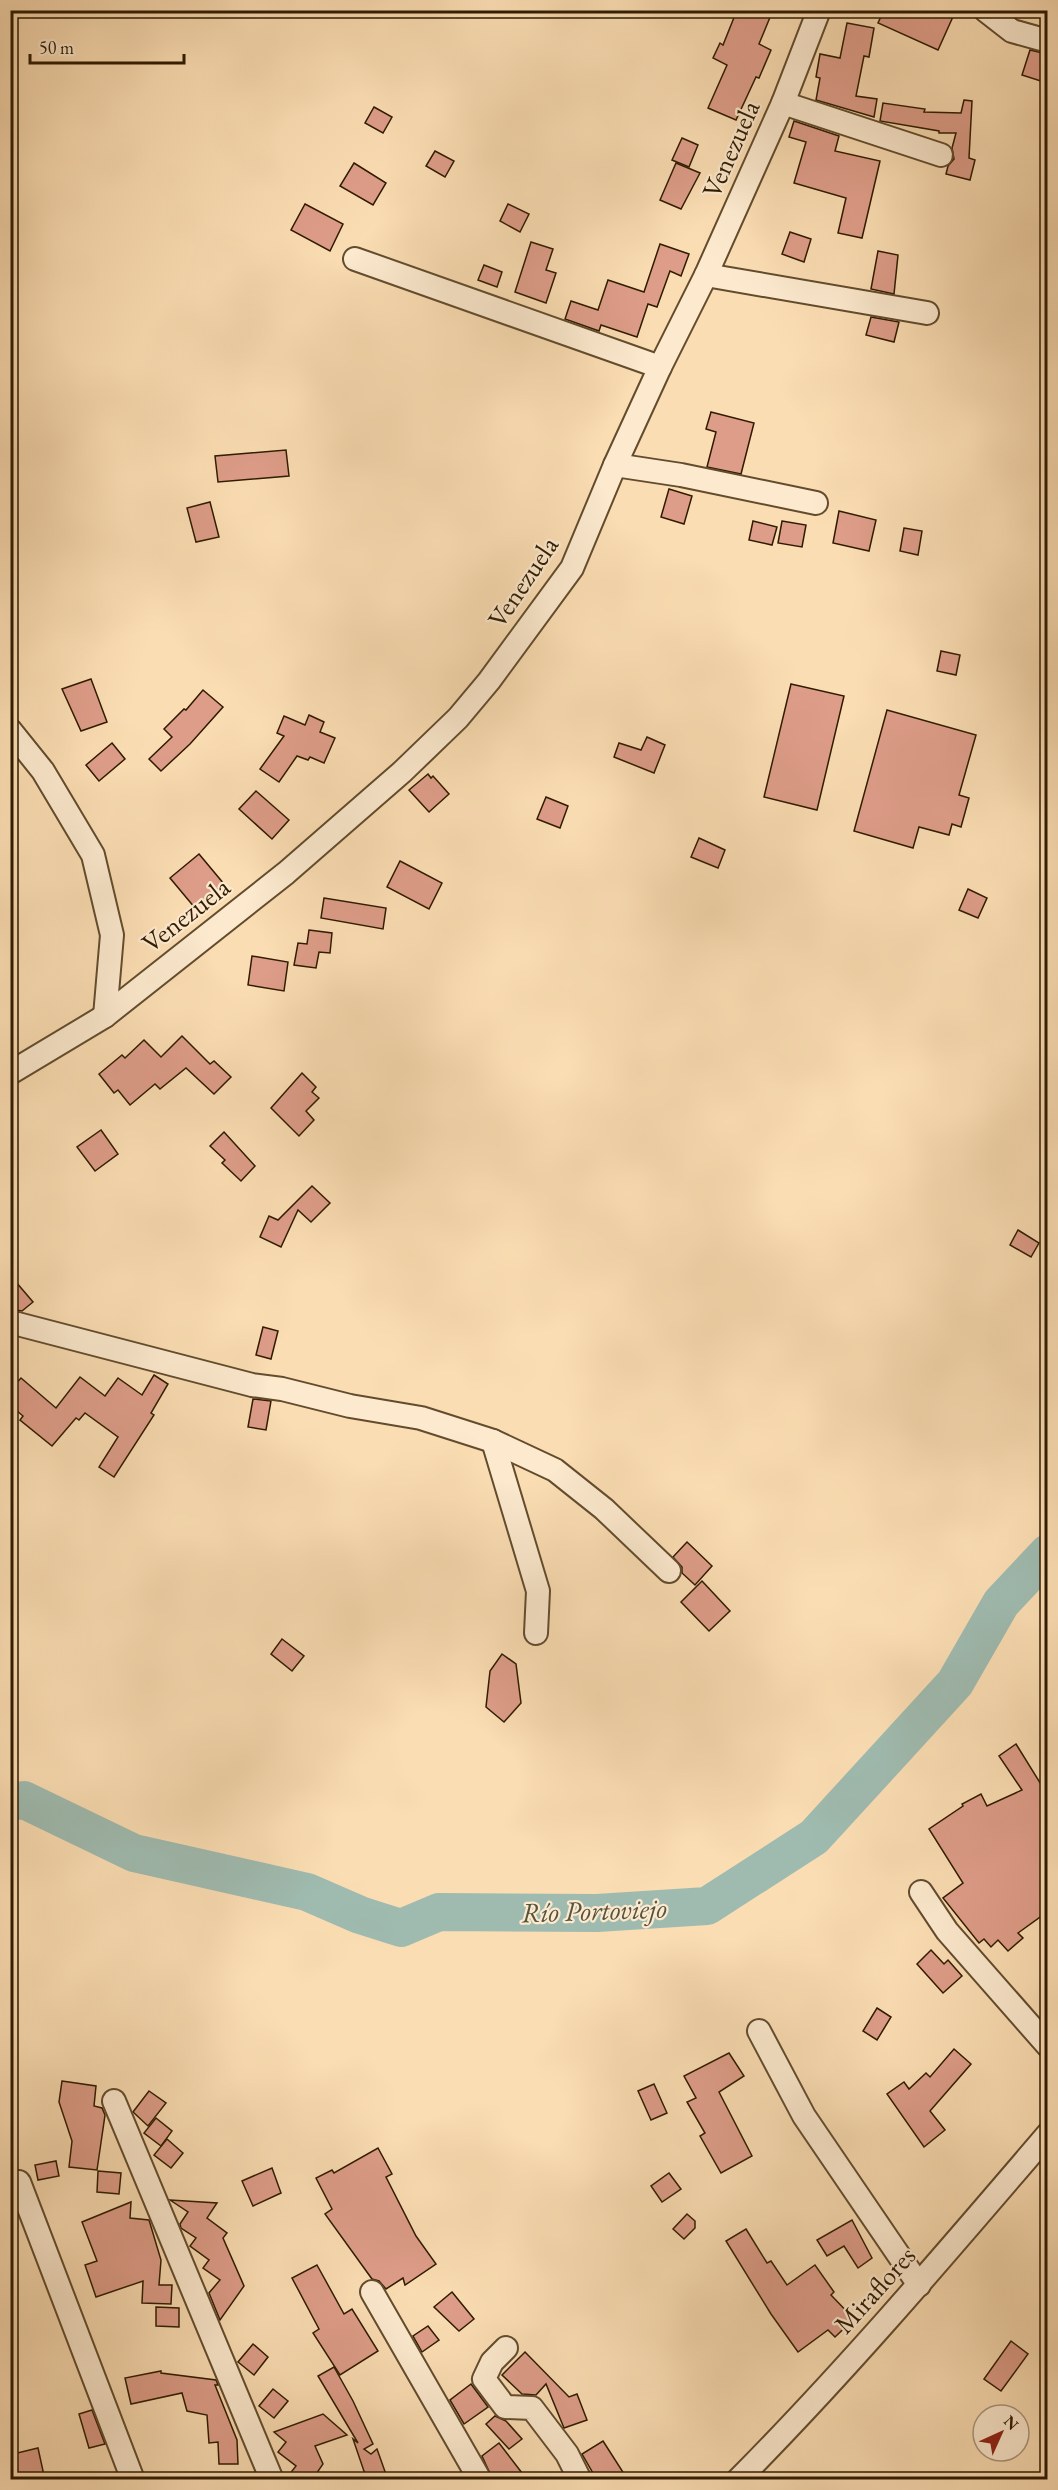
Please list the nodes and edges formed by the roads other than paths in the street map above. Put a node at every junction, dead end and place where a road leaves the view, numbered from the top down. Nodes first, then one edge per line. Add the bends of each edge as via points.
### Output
1 (819, 10) edge
2 (985, 10) edge
3 (1047, 41) edge
4 (783, 103) junction
5 (941, 155) dead end
6 (355, 259) dead end
7 (706, 275) junction
8 (927, 314) dead end
9 (660, 367) junction
10 (615, 465) junction
11 (816, 503) dead end
12 (10, 729) edge
13 (105, 1016) junction
14 (10, 1073) edge
15 (10, 1322) edge
16 (493, 1441) junction
17 (669, 1571) dead end
18 (536, 1633) dead end
19 (921, 1892) dead end
20 (759, 2031) dead end
21 (1047, 2046) edge
22 (114, 2101) dead end
23 (1047, 2134) edge
24 (19, 2182) dead end
25 (919, 2285) junction
26 (372, 2292) dead end
27 (506, 2348) dead end
28 (133, 2480) edge
29 (272, 2480) edge
30 (480, 2480) edge
31 (580, 2480) edge
32 (738, 2480) edge

1 - 4 street, Venezuela
2 - 3 street via 1012,31
4 - 5 street
4 - 7 street, Venezuela
6 - 9 street
7 - 8 street
7 - 9 street, Venezuela
9 - 10 street, Venezuela
10 - 11 street
10 - 13 street, Venezuela via 572,568 458,718 286,873
12 - 13 street, Venezuela via 43,771 93,855 112,935
13 - 14 street, Venezuela
15 - 16 street via 252,1384 421,1418
16 - 17 street via 555,1470 604,1509
16 - 18 street via 538,1591
19 - 21 street via 947,1930
20 - 25 street via 804,2116
22 - 29 street
23 - 25 street, Miraflores
24 - 28 street
25 - 32 street, Miraflores
26 - 30 street
27 - 31 street via 492,2362 484,2379 504,2407 532,2408 567,2454

